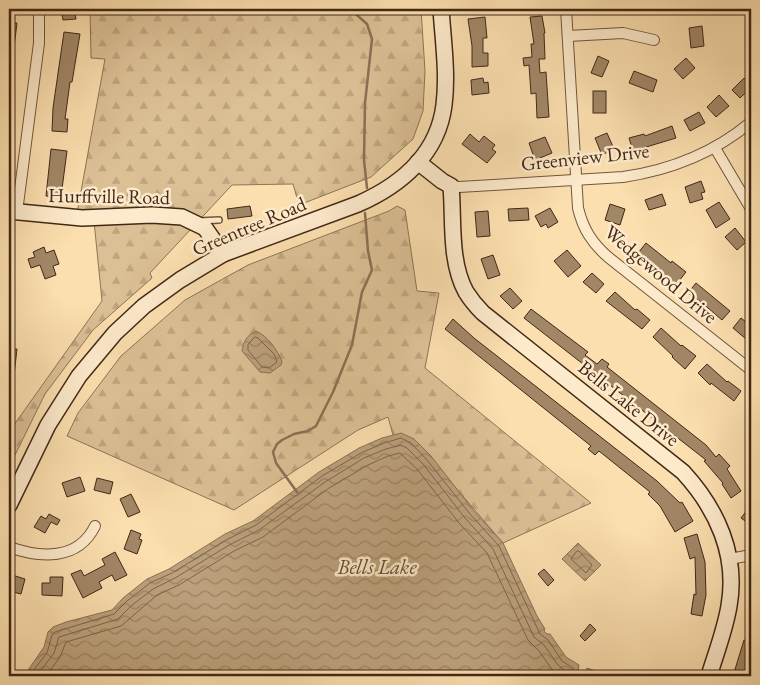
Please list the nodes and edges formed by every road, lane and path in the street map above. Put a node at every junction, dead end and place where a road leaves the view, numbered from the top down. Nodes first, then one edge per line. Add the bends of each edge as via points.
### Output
1 (39, 9) edge
2 (441, 9) edge
3 (566, 9) edge
4 (568, 36) junction
5 (654, 40) dead end
6 (751, 122) edge
7 (715, 148) junction
8 (418, 162) junction
9 (576, 180) junction
10 (451, 186) junction
11 (751, 209) edge
12 (13, 212) edge
13 (219, 220) dead end
14 (197, 223) junction
15 (223, 254) junction
16 (751, 370) edge
17 (9, 505) edge
18 (95, 526) dead end
19 (9, 546) edge
20 (751, 555) edge
21 (730, 559) junction
22 (709, 676) edge

1 - 12 street via 39,43
2 - 8 street, Greentree Road via 444,106 437,134
3 - 4 street, Wedgewood Drive
4 - 5 street via 623,33
4 - 9 street, Wedgewood Drive
6 - 7 street, Greenview Drive
7 - 9 street, Greenview Drive via 653,172
7 - 11 street
8 - 10 street
8 - 15 street, Greentree Road via 396,184 371,198
9 - 10 street, Greenview Drive
9 - 16 street, Wedgewood Drive via 580,219 600,251
10 - 21 street, Bells Lake Drive via 457,264 463,284 474,302 483,313 683,472 713,512
12 - 14 street, Hurffville Road via 82,218 167,216
13 - 14 lane
14 - 15 street, Hurffville Road via 210,233
15 - 17 street, Greentree Road via 162,292 102,346 58,408
18 - 19 street via 91,535 77,547 56,554 31,554
20 - 21 street
21 - 22 street, Bells Lake Drive via 729,605

